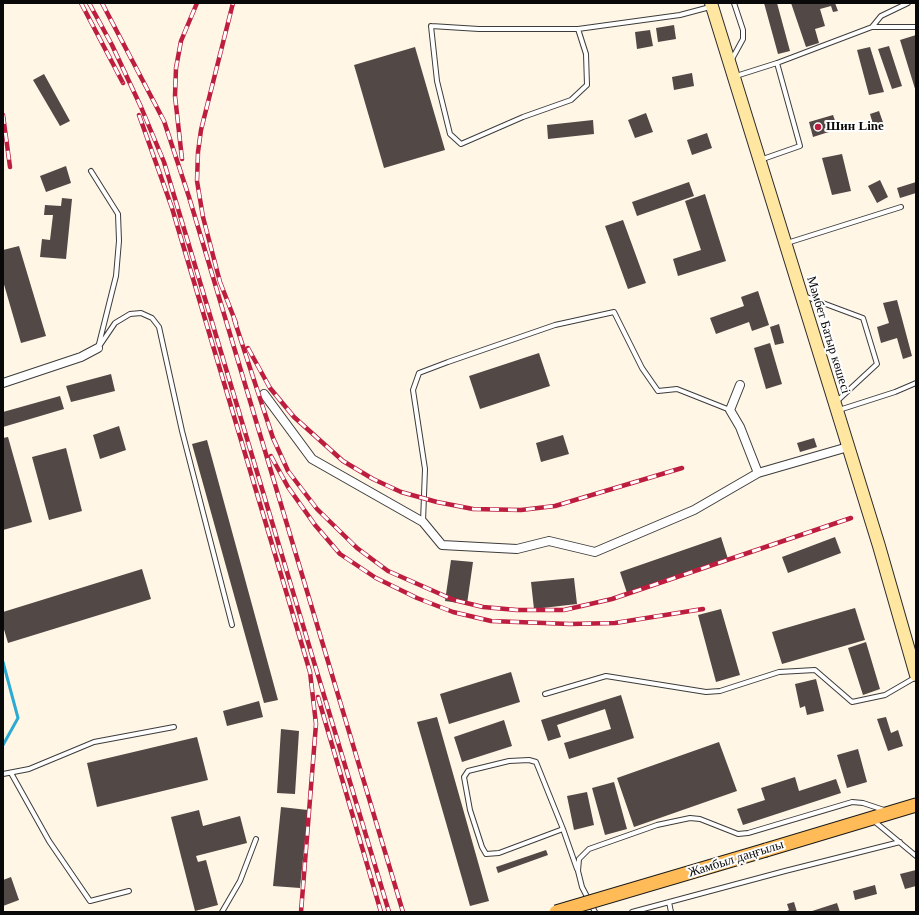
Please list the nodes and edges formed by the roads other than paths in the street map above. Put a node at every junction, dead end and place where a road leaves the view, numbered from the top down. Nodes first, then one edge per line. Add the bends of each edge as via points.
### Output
1 (734, 3) edge
2 (908, 3) edge
3 (711, 5) edge
4 (872, 27) junction
5 (916, 27) edge
6 (578, 29) junction
7 (729, 63) junction
8 (777, 63) junction
9 (734, 77) junction
10 (760, 160) junction
11 (91, 171) dead end
12 (901, 207) dead end
13 (785, 244) junction
14 (801, 295) junction
15 (98, 348) junction
16 (916, 382) edge
17 (3, 383) edge
18 (740, 385) dead end
19 (264, 394) dead end
20 (836, 407) junction
21 (730, 410) junction
22 (848, 447) junction
23 (758, 473) junction
24 (424, 522) junction
25 (232, 625) dead end
26 (916, 676) edge
27 (545, 694) dead end
28 (174, 727) dead end
29 (11, 772) junction
30 (3, 774) edge
31 (916, 805) edge
32 (892, 813) junction
33 (870, 818) junction
34 (563, 830) junction
35 (256, 839) dead end
36 (900, 842) junction
37 (914, 852) edge
38 (916, 856) edge
39 (578, 871) junction
40 (130, 891) dead end
41 (668, 902) junction
42 (222, 912) edge
43 (556, 912) edge
44 (595, 912) edge
45 (632, 912) edge
46 (671, 912) edge

1 - 7 lane via 743,30 743,39
2 - 4 lane via 881,16
3 - 6 lane via 680,15
3 - 7 main road, Мәмбет Батыр көшесі
4 - 5 lane
4 - 8 lane
6 - 6 lane via 586,54 587,85 571,100 523,117 461,144 450,134 437,82 431,26 479,29
7 - 9 main road, Мәмбет Батыр көшесі
8 - 9 lane
8 - 10 lane via 800,146
9 - 10 main road, Мәмбет Батыр көшесі
10 - 13 main road, Мәмбет Батыр көшесі
11 - 15 lane via 114,206 119,241 116,276
12 - 13 lane
13 - 14 main road, Мәмбет Батыр көшесі
14 - 20 main road, Мәмбет Батыр көшесі
14 - 20 lane via 864,318 877,364
15 - 17 street via 80,357
15 - 25 lane via 115,323 130,314 141,313 152,318 159,327 182,431
16 - 20 lane via 896,392
18 - 21 street
19 - 24 street via 312,459
20 - 22 main road, Мәмбет Батыр көшесі
21 - 23 street via 740,427
21 - 24 lane via 677,389 658,391 642,368 614,312 554,325 448,362 419,373 413,390 425,469
22 - 23 street
22 - 26 main road, Мәмбет Батыр көшесі
23 - 24 street via 694,510 595,552 549,542 517,549 442,545
26 - 27 lane via 885,695 852,702 815,670 779,672 720,691 706,692 606,676
28 - 29 lane via 94,742 29,769
29 - 30 lane
29 - 40 lane via 49,841 90,901
31 - 32 main road, Жамбыл даңғылы
32 - 33 main road, Жамбыл даңғылы
32 - 39 lane via 852,802 738,834 700,819 676,820 589,849 579,859
33 - 36 lane
33 - 43 main road, Жамбыл даңғылы, bridge
34 - 34 lane via 536,762 509,761 468,771 464,777 470,810 486,854 499,853
34 - 39 lane
35 - 42 lane via 240,881
36 - 37 lane
36 - 41 lane
37 - 38 lane
39 - 44 lane via 582,887
41 - 45 lane
41 - 46 lane

